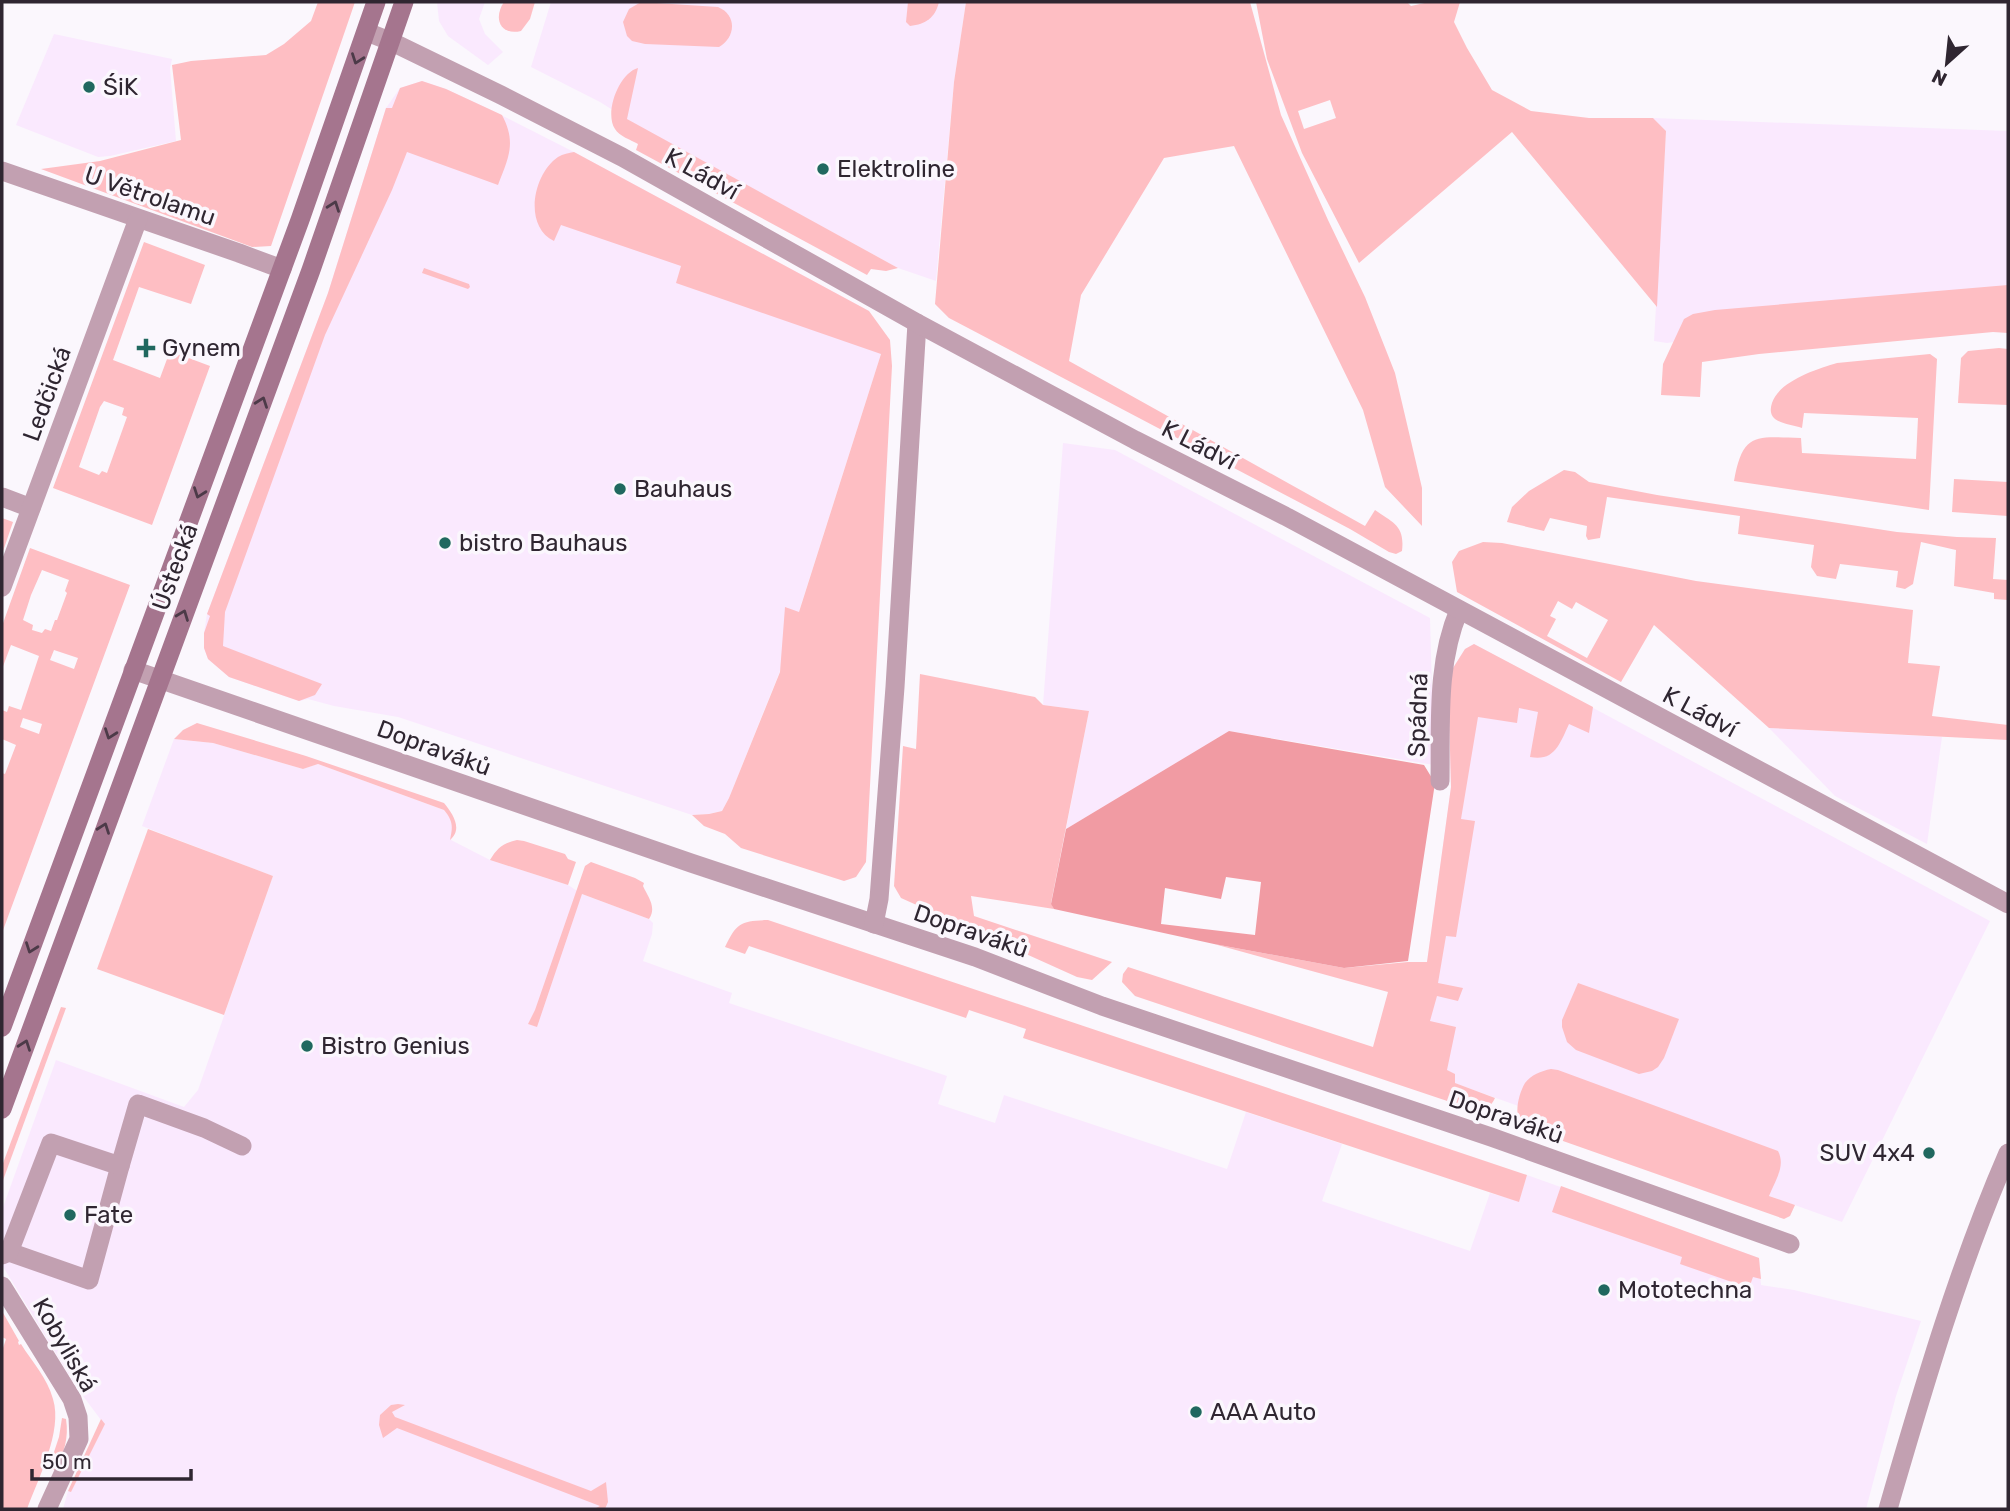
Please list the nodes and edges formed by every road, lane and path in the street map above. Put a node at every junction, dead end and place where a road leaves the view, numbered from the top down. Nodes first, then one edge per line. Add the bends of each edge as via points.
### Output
1 (376, 2) edge
2 (404, 2) edge
3 (366, 32) junction
4 (392, 42) junction
5 (2, 171) edge
6 (138, 219) junction
7 (282, 269) junction
8 (917, 323) junction
9 (2, 497) edge
10 (31, 508) junction
11 (2, 587) edge
12 (1459, 610) junction
13 (133, 670) junction
14 (159, 679) junction
15 (1440, 781) dead end
16 (2008, 904) edge
17 (874, 923) junction
18 (2, 1027) edge
19 (2, 1109) edge
20 (242, 1146) dead end
21 (2008, 1153) edge
22 (120, 1166) junction
23 (1790, 1244) dead end
24 (5, 1253) edge
25 (2, 1286) edge
26 (47, 1509) edge
27 (1888, 1509) edge

1 - 3 main road, Ústecká
2 - 4 main road, Ústecká
3 - 4 street, K Ládví
3 -> 7 main road, Ústecká
4 - 8 street, K Ládví via 622,157
14 -> 4 main road, Ústecká
5 - 6 street, U Větrolamu
6 - 7 street, U Větrolamu
6 - 10 street, Ledčická
7 -> 13 main road, Ústecká
8 - 12 street, K Ládví
8 - 17 street via 895,687
9 - 10 street
10 - 11 street, Ledčická
12 - 15 street, Spádná via 1441,675
12 - 16 street, K Ládví
13 - 14 street, Dopraváků
13 -> 18 main road, Ústecká
14 - 17 street, Dopraváků
19 -> 14 main road, Ústecká
17 - 23 street, Dopraváků
20 - 22 street via 138,1104
21 - 27 street via 1929,1367
22 - 24 street via 51,1143
22 - 24 street via 89,1280
25 - 26 street, Kobyliská via 72,1399 78,1417 79,1439

